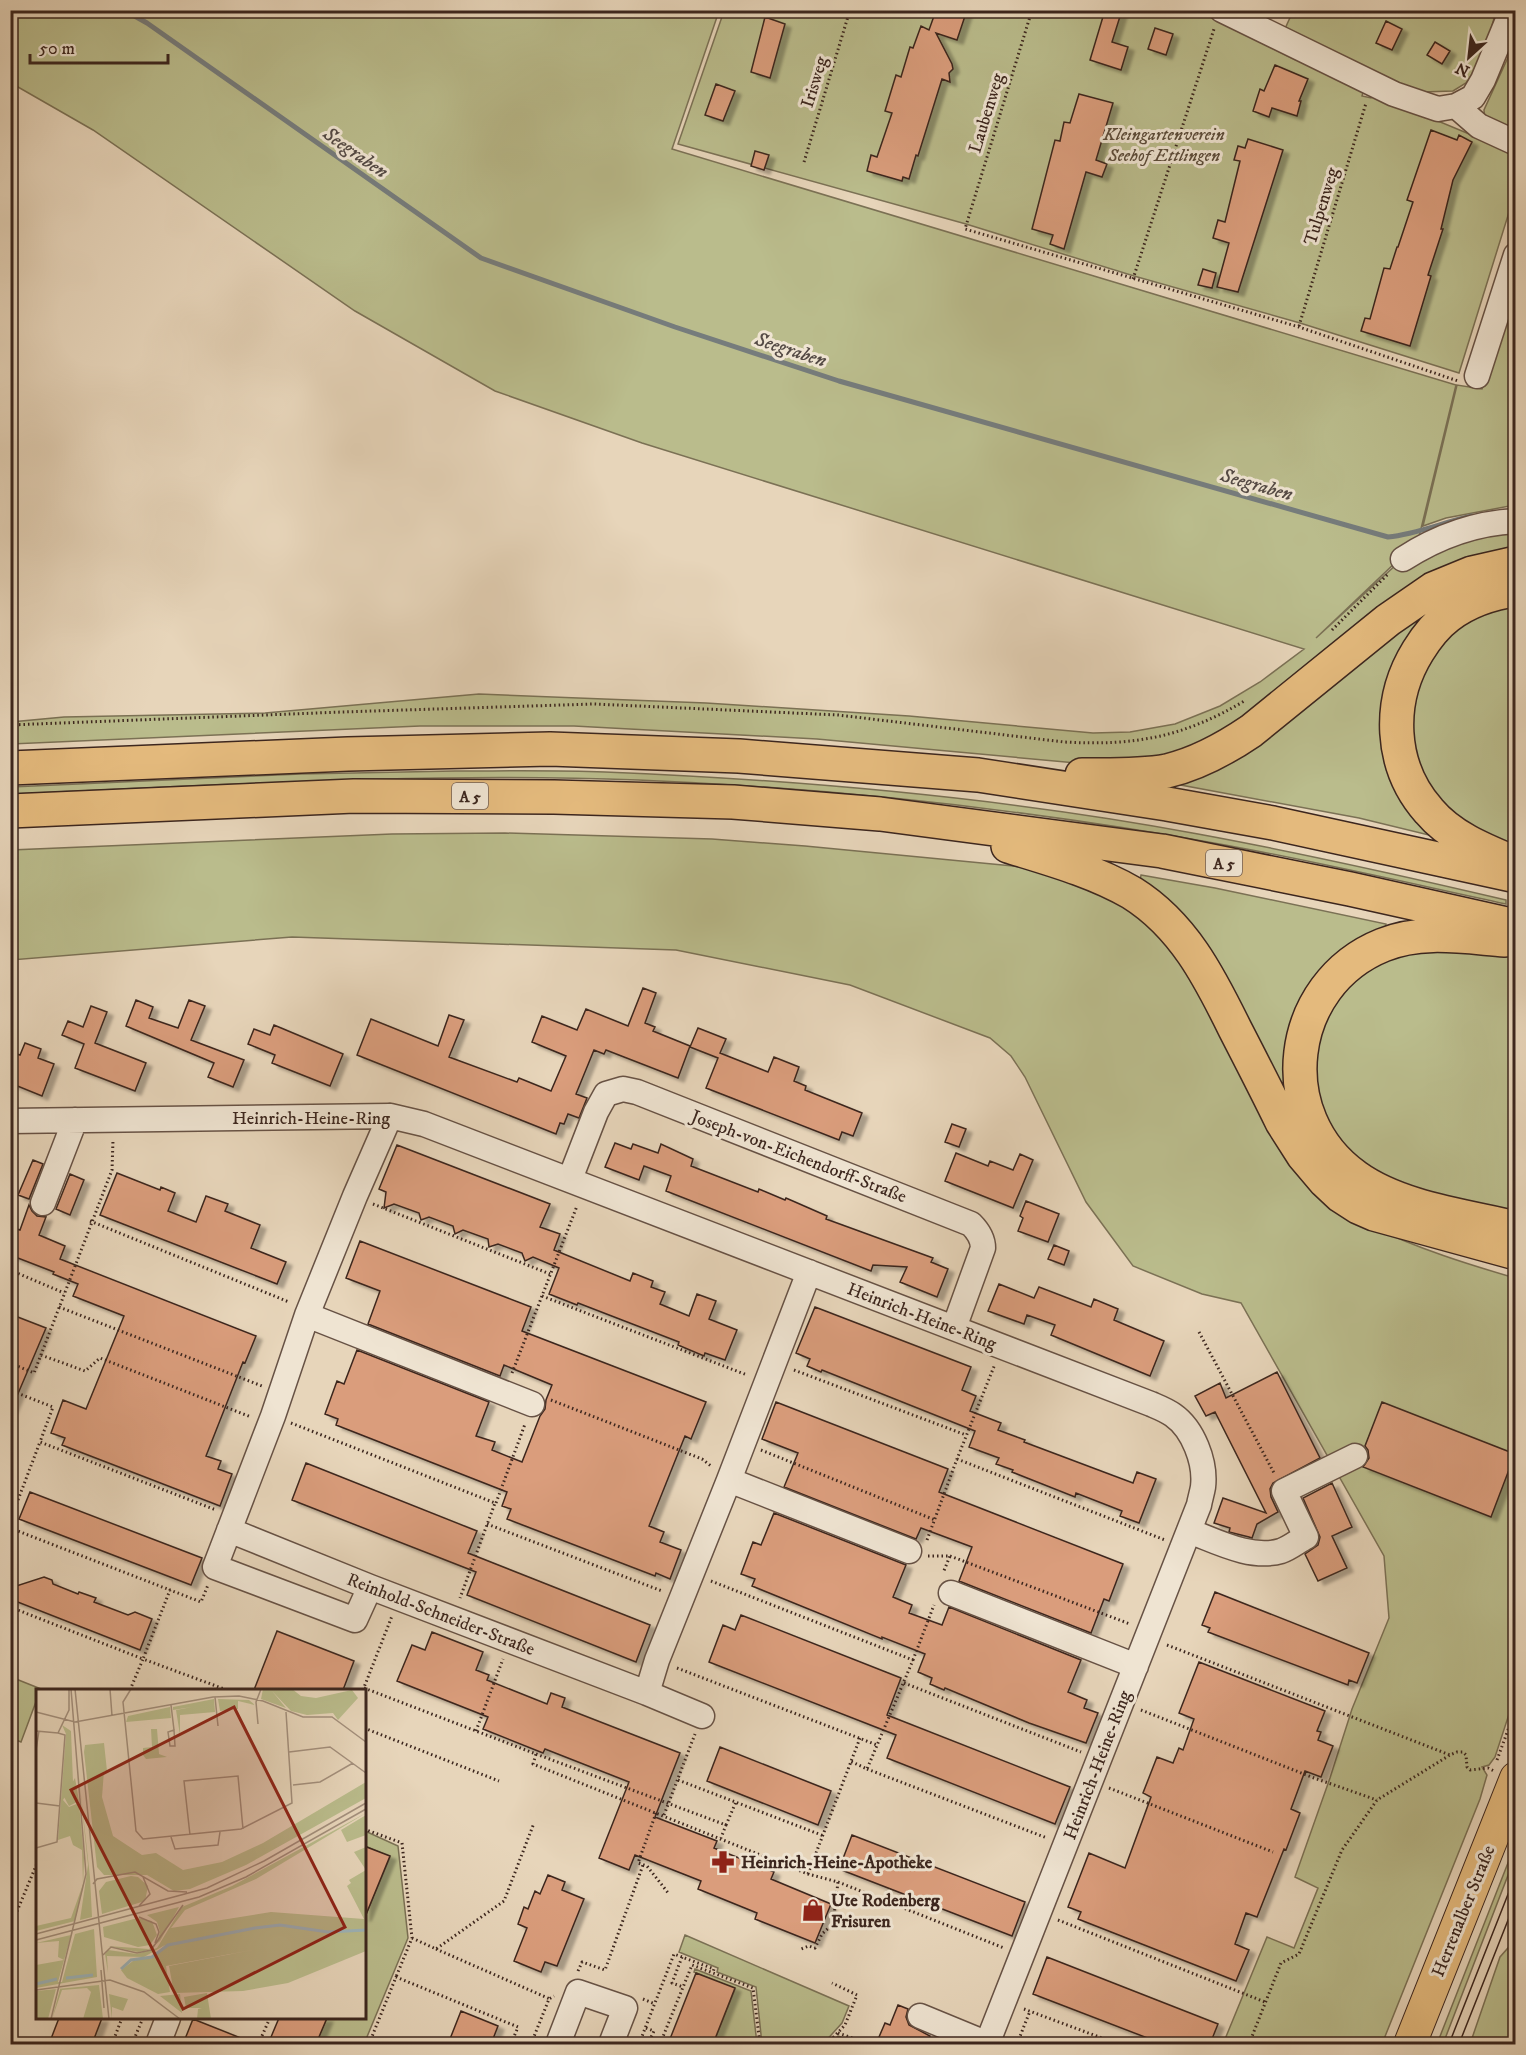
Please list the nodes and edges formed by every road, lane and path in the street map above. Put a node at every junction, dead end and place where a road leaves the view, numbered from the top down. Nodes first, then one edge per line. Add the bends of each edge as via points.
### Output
1 (850, 10) edge
2 (1032, 10) edge
3 (1512, 10) edge
4 (1220, 16) edge
5 (1367, 97) dead end
6 (1456, 106) junction
7 (1515, 143) edge
8 (804, 162) dead end
9 (1515, 255) edge
10 (1133, 277) junction
11 (1300, 325) junction
12 (1477, 376) joint
13 (1515, 521) edge
14 (1402, 559) joint
15 (1515, 563) edge
16 (1515, 591) edge
17 (1331, 631) dead end
18 (1246, 700) dead end
19 (10, 725) edge
20 (10, 768) edge
21 (978, 776) junction
22 (10, 811) edge
23 (930, 821) junction
24 (1515, 863) edge
25 (1515, 876) edge
26 (1515, 926) edge
27 (1515, 941) edge
28 (390, 1116) junction
29 (75, 1120) junction
30 (114, 1120) junction
31 (10, 1121) edge
32 (578, 1182) junction
33 (355, 1196) junction
34 (44, 1203) dead end
35 (90, 1221) junction
36 (1515, 1228) edge
37 (1515, 1252) edge
38 (10, 1270) edge
39 (809, 1272) junction
40 (550, 1275) junction
41 (64, 1293) junction
42 (542, 1296) junction
43 (59, 1307) junction
44 (308, 1315) junction
45 (954, 1328) junction
46 (1199, 1332) dead end
47 (1002, 1347) junction
48 (40, 1355) junction
49 (10, 1363) edge
50 (769, 1372) junction
51 (504, 1393) junction
52 (10, 1394) edge
53 (281, 1394) junction
54 (532, 1404) joint
55 (271, 1420) junction
56 (966, 1435) junction
57 (40, 1442) junction
58 (516, 1447) dead end
59 (1355, 1456) dead end
60 (757, 1459) dead end
61 (957, 1459) junction
62 (729, 1480) junction
63 (1284, 1491) junction
64 (495, 1503) junction
65 (13, 1508) edge
66 (935, 1520) junction
67 (10, 1521) edge
68 (488, 1524) junction
69 (10, 1528) edge
70 (229, 1530) junction
71 (1186, 1539) junction
72 (918, 1551) junction
73 (950, 1556) junction
74 (215, 1567) junction
75 (690, 1573) junction
76 (946, 1585) joint
77 (369, 1587) junction
78 (170, 1590) junction
79 (399, 1598) junction
80 (681, 1599) junction
81 (10, 1607) edge
82 (929, 1616) dead end
83 (452, 1618) junction
84 (1148, 1637) junction
85 (510, 1640) junction
86 (143, 1659) junction
87 (657, 1660) junction
88 (913, 1660) junction
89 (1136, 1666) junction
90 (904, 1683) junction
91 (130, 1689) edge
92 (224, 1689) edge
93 (364, 1689) edge
94 (366, 1690) edge
95 (647, 1693) junction
96 (1121, 1702) junction
97 (702, 1716) joint
98 (366, 1729) edge
99 (476, 1731) junction
100 (860, 1738) junction
101 (877, 1745) junction
102 (536, 1754) junction
103 (1450, 1755) junction
104 (850, 1761) junction
105 (867, 1769) junction
106 (1095, 1770) junction
107 (1504, 1774) edge
108 (678, 1780) junction
109 (499, 1781) dead end
110 (1377, 1800) junction
111 (736, 1802) junction
112 (668, 1803) junction
113 (656, 1813) junction
114 (664, 1816) junction
115 (534, 1823) dead end
116 (726, 1825) junction
117 (366, 1829) edge
118 (824, 1836) junction
119 (1041, 1836) dead end
120 (721, 1838) junction
121 (1273, 1852) dead end
122 (643, 1865) junction
123 (36, 1866) edge
124 (808, 1874) junction
125 (838, 1882) junction
126 (669, 1894) dead end
127 (1056, 1920) dead end
128 (10, 1928) edge
129 (412, 1938) junction
130 (436, 1949) junction
131 (801, 1949) dead end
132 (1023, 1955) junction
133 (682, 1957) junction
134 (713, 1972) junction
135 (396, 1977) junction
136 (575, 1979) dead end
137 (832, 1983) dead end
138 (683, 1987) junction
139 (549, 1999) junction
140 (564, 2001) junction
141 (1005, 2001) junction
142 (1265, 2002) junction
143 (1030, 2011) junction
144 (920, 2016) dead end
145 (122, 2019) edge
146 (143, 2019) edge
147 (168, 2019) edge
148 (270, 2019) edge
149 (646, 2028) junction
150 (838, 2033) junction
151 (10, 2037) edge
152 (89, 2039) dead end
153 (32, 2044) edge
154 (110, 2044) edge
155 (132, 2044) edge
156 (158, 2044) edge
157 (279, 2044) edge
158 (369, 2044) edge
159 (512, 2044) edge
160 (531, 2044) edge
161 (558, 2044) edge
162 (611, 2044) edge
163 (639, 2044) edge
164 (648, 2044) edge
165 (660, 2044) edge
166 (760, 2044) edge
167 (827, 2044) edge
168 (870, 2044) edge
169 (988, 2044) edge
170 (1017, 2044) edge
171 (1118, 2044) edge
172 (1249, 2044) edge
173 (1410, 2044) edge

1 - 8 path, Irisweg
2 - 10 path, Laubenweg via 965,229
3 - 6 street via 1483,80 1473,97
4 - 6 street via 1394,94 1438,109
4 - 10 path
5 - 11 path, Tulpenweg
6 - 7 street via 1479,126
9 - 12 street
10 - 11 path
11 - 12 path via 1457,381
13 - 14 street via 1442,537
14 - 17 path
15 - 21 highway via 1472,573 1433,589 1388,620 1251,731 1191,763 1167,771 1137,774
16 - 24 highway via 1483,598 1448,616 1435,628 1409,666 1396,712 1401,761 1428,810 1441,824 1481,849
18 - 19 path via 1157,738 1099,744 838,715 594,704
20 - 21 highway via 550,749 739,756
21 - 25 highway via 1274,823
22 - 23 highway, A 5 via 354,796 554,797 733,802
23 - 26 highway, A 5 via 1162,851
23 - 37 highway via 1104,879 1152,908 1183,938 1206,971 1282,1122 1325,1181 1341,1196 1374,1214
27 - 36 highway via 1415,936 1361,956 1341,970 1315,1009 1299,1060 1299,1085 1317,1136 1357,1178 1385,1193 1424,1206
28 - 30 street, Heinrich-Heine-Ring
28 - 32 street, Heinrich-Heine-Ring via 424,1124
28 - 33 street
29 - 30 street, Heinrich-Heine-Ring
29 - 31 street, Heinrich-Heine-Ring
29 - 34 street
30 - 35 path via 112,1170
32 - 39 street, Heinrich-Heine-Ring
32 - 40 path
32 - 45 street, Joseph-von-Eichendorff-Straße via 596,1112 606,1095 623,1089 658,1101 971,1224 979,1232 983,1248
33 - 40 path
33 - 44 street
35 - 41 path
35 - 44 path via 290,1303
38 - 41 path
39 - 45 street, Heinrich-Heine-Ring
39 - 50 street
40 - 42 path
41 - 43 path
42 - 50 path
42 - 51 path
43 - 48 path
43 - 53 path
44 - 51 street
44 - 53 street
45 - 47 street, Heinrich-Heine-Ring
46 - 63 path
47 - 56 path
47 - 71 street, Heinrich-Heine-Ring via 1174,1415 1196,1445 1202,1466 1203,1486
48 - 49 path via 34,1372
48 - 55 path via 85,1371 100,1358
50 - 56 path
50 - 62 street
51 - 54 street
52 - 57 path via 12,1391 53,1407
53 - 55 street
54 - 62 path via 537,1394 702,1458
55 - 64 path
55 - 70 street
56 - 61 path
57 - 65 path
57 - 70 path via 224,1513
58 - 64 path
59 - 63 street
60 - 66 path via 761,1450
61 - 66 path
61 - 71 path
62 - 72 street
62 - 75 street
63 - 71 street via 1306,1537 1282,1551 1260,1553
64 - 68 path
65 - 67 path
66 - 72 path
68 - 80 path
68 - 83 path
69 - 78 path
70 - 74 street
70 - 77 street, Reinhold-Schneider-Straße
71 - 84 street, Heinrich-Heine-Ring
72 - 73 path
73 - 76 path
73 - 84 path via 1135,1626
74 - 77 street via 355,1620
74 - 78 path via 201,1602
75 - 80 street
75 - 88 path
76 - 89 street
77 - 79 street, Reinhold-Schneider-Straße
78 - 86 path
79 - 83 street, Reinhold-Schneider-Straße
79 - 93 path
80 - 87 street
81 - 86 path
82 - 88 path
83 - 85 street, Reinhold-Schneider-Straße
84 - 89 street, Heinrich-Heine-Ring
84 - 103 path
85 - 95 street, Reinhold-Schneider-Straße
85 - 99 path
86 - 91 path
86 - 92 path
87 - 95 street
87 - 100 path
88 - 90 path
89 - 96 street, Heinrich-Heine-Ring
90 - 101 path
90 - 106 path
94 - 99 path
95 - 97 street, Reinhold-Schneider-Straße
96 - 106 street, Heinrich-Heine-Ring
96 - 110 path
97 - 108 path
98 - 109 path
99 - 102 path
100 - 101 path
100 - 104 path
101 - 105 path
102 - 112 path
102 - 113 path via 533,1764
103 - 107 path via 1463,1752 1470,1770 1488,1768
103 - 110 path
104 - 105 path
104 - 118 path
105 - 119 path
106 - 121 path
106 - 132 street, Heinrich-Heine-Ring
107 - 173 main road, Herrenalber Straße
108 - 111 path
108 - 112 path
110 - 142 path via 1342,1850 1299,1954 1281,1963
111 - 116 path
111 - 118 path
112 - 114 path
112 - 116 path
113 - 114 path
113 - 122 path via 638,1863
114 - 120 path
115 - 130 path via 504,1902
116 - 120 path
117 - 129 path via 402,1843
118 - 124 path
120 - 124 path
122 - 126 path
122 - 136 path via 605,1970 582,1962
123 - 128 path
124 - 125 path
125 - 131 path via 833,1924 815,1948
125 - 132 path
127 - 142 path
129 - 130 path
129 - 135 path
130 - 139 path
132 - 141 street, Heinrich-Heine-Ring
133 - 134 path via 714,1969
133 - 138 path via 672,1983
133 - 149 path via 674,1954
134 - 138 path via 692,1965
134 - 166 path via 753,1988
135 - 158 path
135 - 159 path via 518,2027
137 - 150 path via 857,1995
138 - 165 path
139 - 140 path
139 - 140 path
139 - 160 path
140 - 161 street
140 - 162 street via 578,1992 625,2008
141 - 143 path
141 - 169 street, Heinrich-Heine-Ring
142 - 172 path
143 - 170 path
143 - 171 path
144 - 169 street
145 - 154 path
146 - 155 path
147 - 156 street
148 - 157 path via 261,2038
149 - 163 path
149 - 164 path via 654,2031
150 - 167 path
150 - 168 path
151 - 153 path
152 - 154 path

